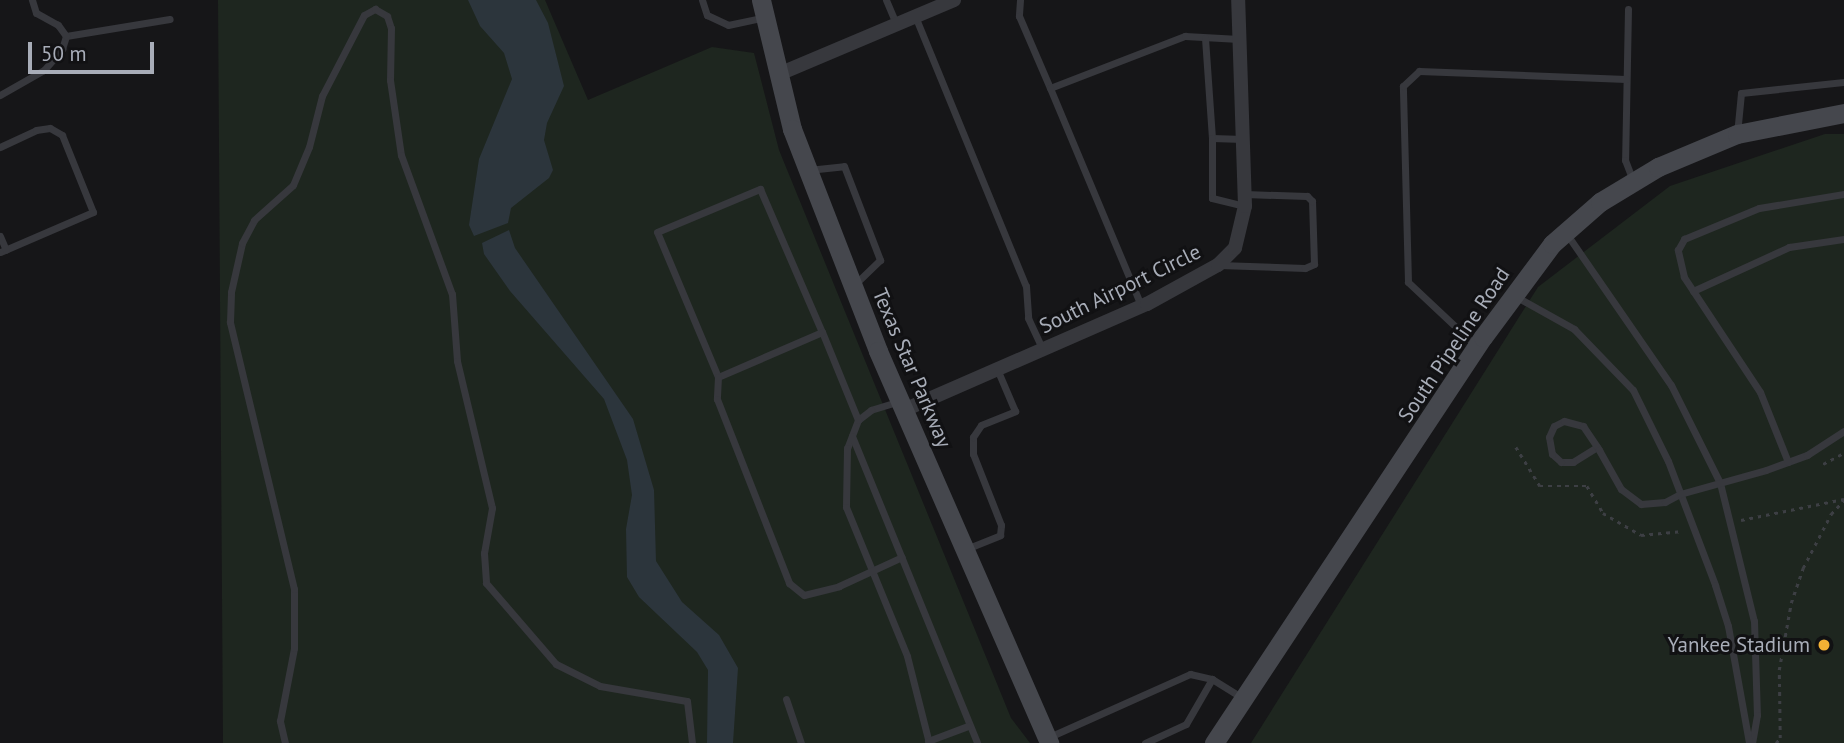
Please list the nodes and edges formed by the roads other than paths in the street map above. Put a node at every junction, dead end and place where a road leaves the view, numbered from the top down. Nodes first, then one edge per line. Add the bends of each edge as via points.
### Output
1 (32, 0) edge
2 (702, 0) edge
3 (886, 0) edge
4 (954, 0) edge
5 (1028, 0) edge
6 (1238, 0) edge
7 (1020, 2) edge
8 (763, 9) edge
9 (1628, 9) dead end
10 (915, 16) junction
11 (170, 19) dead end
12 (896, 25) junction
13 (66, 36) junction
14 (1205, 37) junction
15 (1240, 40) junction
16 (779, 74) junction
17 (1626, 79) junction
18 (1844, 82) edge
19 (1050, 88) junction
20 (0, 94) edge
21 (1844, 113) edge
22 (1737, 134) junction
23 (1212, 138) junction
24 (1244, 139) junction
25 (0, 147) edge
26 (808, 170) junction
27 (1634, 182) junction
28 (1844, 194) edge
29 (1245, 200) junction
30 (1565, 232) junction
31 (0, 236) edge
32 (1844, 239) edge
33 (3, 251) edge
34 (1218, 265) junction
35 (853, 286) junction
36 (1693, 291) junction
37 (1514, 296) junction
38 (1141, 306) junction
39 (822, 332) junction
40 (1477, 347) junction
41 (1043, 349) junction
42 (998, 369) junction
43 (718, 377) junction
44 (902, 405) junction
45 (858, 420) junction
46 (1844, 431) edge
47 (852, 435) junction
48 (1597, 447) junction
49 (1788, 462) junction
50 (1720, 483) junction
51 (1680, 494) junction
52 (966, 549) junction
53 (902, 557) junction
54 (869, 570) junction
55 (1212, 679) junction
56 (786, 699) dead end
57 (1244, 699) junction
58 (968, 726) junction
59 (1048, 741) edge
60 (929, 742) edge
61 (285, 743) edge
62 (692, 743) edge
63 (801, 743) edge
64 (977, 743) edge
65 (1145, 743) edge
66 (1214, 743) edge
67 (1751, 743) edge

1 - 13 lane via 36,13 58,25
2 - 8 lane via 707,15 728,25
3 - 12 lane
4 - 10 street
5 - 7 lane
6 - 15 street, South Airport Circle
7 - 19 lane via 1019,16
8 - 16 street, Texas Star Parkway
9 - 17 lane
10 - 12 street
10 - 41 lane via 1026,286 1028,317
11 - 13 lane
12 - 16 street
13 - 20 lane via 62,49 44,70
14 - 15 lane
14 - 19 lane via 1185,36
14 - 23 lane
15 - 24 street, South Airport Circle
16 - 26 street, Texas Star Parkway
17 - 27 lane via 1625,160
17 - 40 lane via 1419,72 1403,86 1408,282
18 - 22 lane via 1741,93
19 - 38 lane
21 - 22 street, South Pipeline Road
22 - 27 street, South Pipeline Road
23 - 24 lane
23 - 29 lane via 1212,198
24 - 29 street, South Airport Circle
25 - 33 lane via 36,130 50,128 62,135 93,212
26 - 35 street, Texas Star Parkway
26 - 35 lane via 844,166 880,260
27 - 30 street, South Pipeline Road via 1600,202
28 - 36 lane via 1759,208 1684,239 1678,263
29 - 34 street, South Airport Circle via 1235,248
29 - 34 lane via 1307,196 1312,201 1314,264 1305,268
30 - 37 street, South Pipeline Road
30 - 50 lane via 1671,385
31 - 33 lane
32 - 36 lane via 1786,248
34 - 38 street, South Airport Circle
35 - 44 street, Texas Star Parkway
36 - 49 lane via 1760,392
37 - 40 street, South Pipeline Road
37 - 51 lane via 1574,329 1633,390
38 - 41 street, South Airport Circle
39 - 43 lane
39 - 43 lane via 760,189 657,232
39 - 45 lane
40 - 57 street, South Pipeline Road
41 - 42 street, South Airport Circle
42 - 44 street, South Airport Circle
42 - 52 lane via 1015,411 981,425 973,438 973,454 1002,525 1000,535
43 - 54 lane via 717,399 789,583 804,595 839,586
44 - 45 lane via 871,410
44 - 52 street, Texas Star Parkway
45 - 47 lane
46 - 49 lane via 1836,440
47 - 53 lane
47 - 54 lane via 847,448 846,507
48 - 48 lane via 1573,462 1561,462 1552,454 1549,437 1554,426 1571,420 1583,426
48 - 51 lane via 1621,489 1641,504 1665,502
49 - 50 lane
50 - 51 lane
50 - 67 lane via 1754,621 1758,715
51 - 67 lane via 1728,626
52 - 59 street, Texas Star Parkway
53 - 54 lane
53 - 58 lane
54 - 60 lane via 889,606 907,656
55 - 57 lane
55 - 59 lane via 1190,674
55 - 65 lane via 1186,724
56 - 63 lane
57 - 66 street, South Pipeline Road
58 - 60 lane
58 - 64 lane
61 - 62 lane via 280,721 294,648 294,589 230,322 231,292 242,243 254,220 293,185 322,96 364,15 375,9 387,16 391,28 390,80 401,155 452,294 457,361 492,508 484,553 486,583 556,664 600,686 688,701

